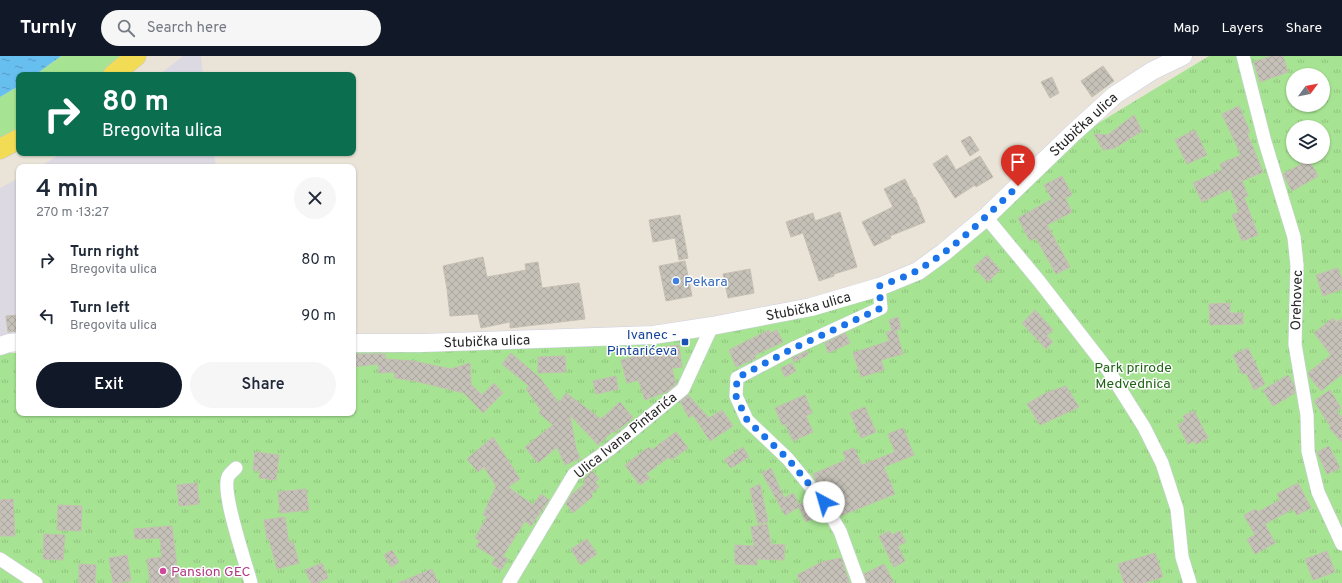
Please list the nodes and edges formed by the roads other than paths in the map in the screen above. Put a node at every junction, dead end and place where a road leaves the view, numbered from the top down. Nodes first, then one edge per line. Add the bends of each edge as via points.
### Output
1 (136, 56) edge
2 (1183, 56) edge
3 (1243, 56) edge
4 (117, 72) edge
5 (16, 141) edge
6 (0, 149) edge
7 (986, 217) junction
8 (879, 286) junction
9 (712, 326) junction
10 (16, 342) edge
11 (356, 343) edge
12 (0, 346) edge
13 (236, 468) dead end
14 (1342, 544) edge
15 (0, 559) edge
16 (36, 583) edge
17 (251, 583) edge
18 (509, 583) edge
19 (859, 583) edge
20 (1190, 583) edge

1 - 4 main road
2 - 7 main road, Stubička ulica via 1152,71 1115,95
3 - 14 street, Orehovec via 1264,142 1294,237 1297,264 1295,344 1306,408 1308,451 1318,492
5 - 6 main road
7 - 8 main road, Stubička ulica via 918,271
7 - 20 street via 1108,370 1144,427 1162,463 1177,508 1182,557
8 - 9 main road, Stubička ulica via 811,307
8 - 19 street via 881,308 792,349 737,378 736,396 747,420 788,459 824,502 840,530
9 - 11 main road, Stubička ulica via 653,335
9 - 18 street, Ulica Ivana Pintarića via 683,389 610,449 574,474
10 - 12 main road
13 - 17 street via 228,477 226,490
15 - 16 street

